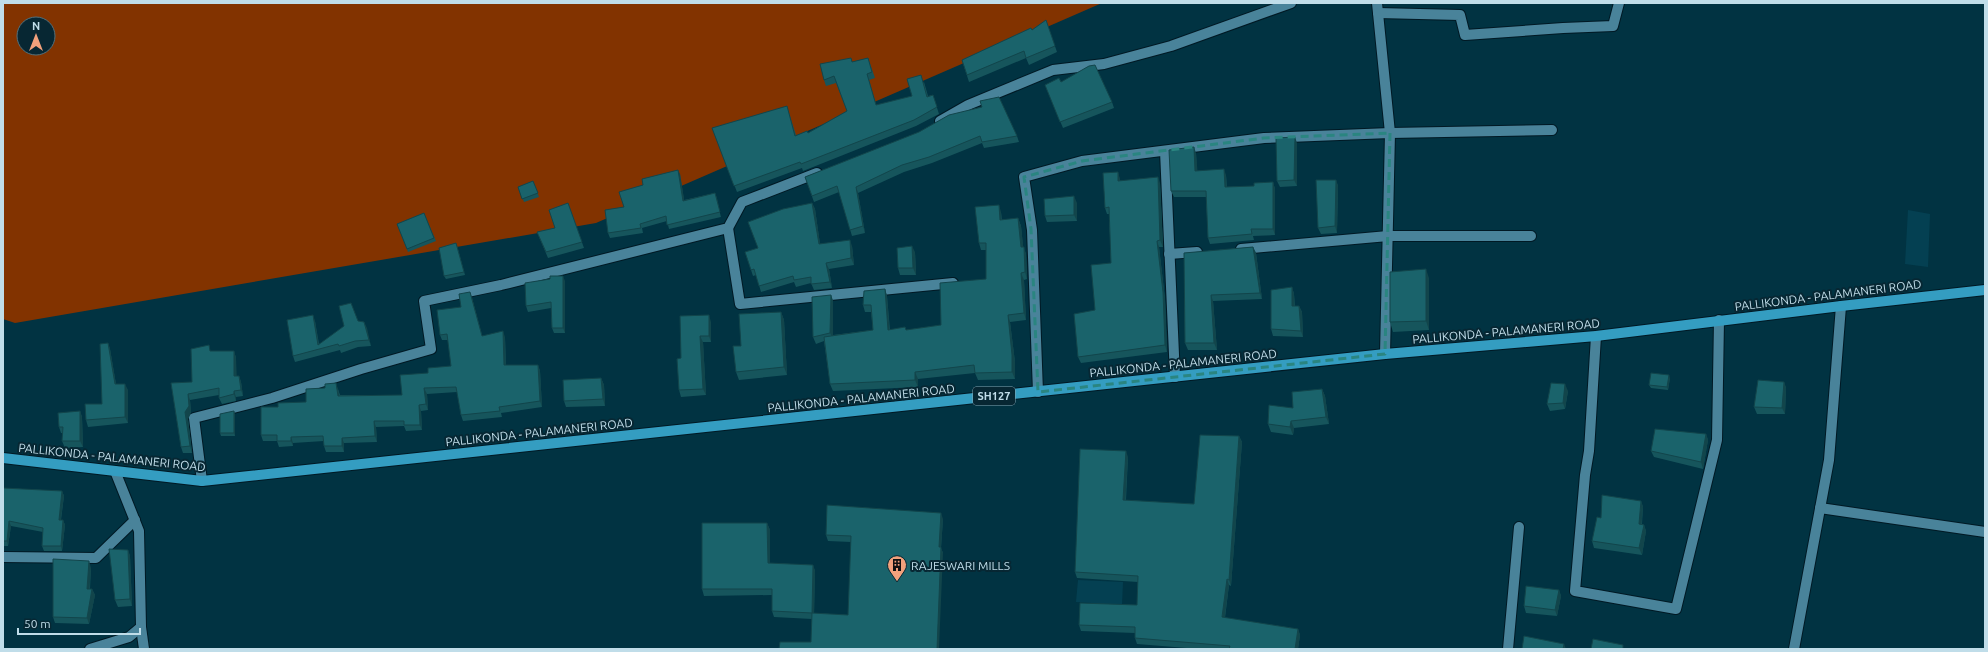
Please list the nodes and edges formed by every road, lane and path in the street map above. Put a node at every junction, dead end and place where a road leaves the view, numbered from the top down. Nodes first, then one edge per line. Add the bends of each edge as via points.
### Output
1 (1291, 3) edge
2 (1619, 3) edge
3 (1377, 8) edge
4 (933, 125) edge
5 (1552, 130) dead end
6 (1390, 133) junction
7 (1165, 151) junction
8 (823, 170) edge
9 (728, 228) junction
10 (1388, 236) junction
11 (1530, 236) dead end
12 (1232, 249) edge
13 (1208, 251) edge
14 (1169, 254) junction
15 (958, 282) edge
16 (1985, 290) edge
17 (1840, 306) junction
18 (1719, 320) junction
19 (1596, 336) junction
20 (1385, 354) junction
21 (1175, 377) junction
22 (1038, 392) junction
23 (3, 458) edge
24 (115, 471) junction
25 (202, 481) junction
26 (1820, 508) junction
27 (135, 520) junction
28 (1519, 527) dead end
29 (1985, 532) edge
30 (3, 557) edge
31 (141, 627) junction
32 (90, 649) edge
33 (144, 649) edge
34 (1508, 649) edge
35 (1794, 649) edge

1 - 4 street via 1171,46 1104,64 1053,70 968,105
2 - 3 street via 1613,26 1465,35 1460,15
3 - 6 street
5 - 6 street
6 - 7 street via 1264,138
6 - 10 street
7 - 14 street
7 - 22 street via 1082,161 1024,177 1032,230
8 - 9 street via 742,202
9 - 15 street via 740,304
9 - 25 street via 501,285 424,301 431,349 272,398 194,418
10 - 11 street
10 - 12 street
10 - 20 street
13 - 14 street
14 - 21 street
16 - 17 main road, PALLIKONDA - PALAMANERI ROAD / SH127
17 - 18 main road, PALLIKONDA - PALAMANERI ROAD / SH127
17 - 26 street via 1829,460
18 - 19 main road, PALLIKONDA - PALAMANERI ROAD / SH127
18 - 19 street via 1717,440 1676,609 1575,591 1589,451
19 - 20 main road, PALLIKONDA - PALAMANERI ROAD / SH127
20 - 21 main road, PALLIKONDA - PALAMANERI ROAD / SH127
21 - 22 main road, PALLIKONDA - PALAMANERI ROAD / SH127
22 - 25 main road, PALLIKONDA - PALAMANERI ROAD / SH127
23 - 24 main road, PALLIKONDA - PALAMANERI ROAD / SH127
24 - 25 main road, PALLIKONDA - PALAMANERI ROAD / SH127
24 - 27 street
26 - 29 street
26 - 35 street
27 - 30 street via 96,558
27 - 31 street via 139,531
28 - 34 street
31 - 32 street via 129,637
31 - 33 street

